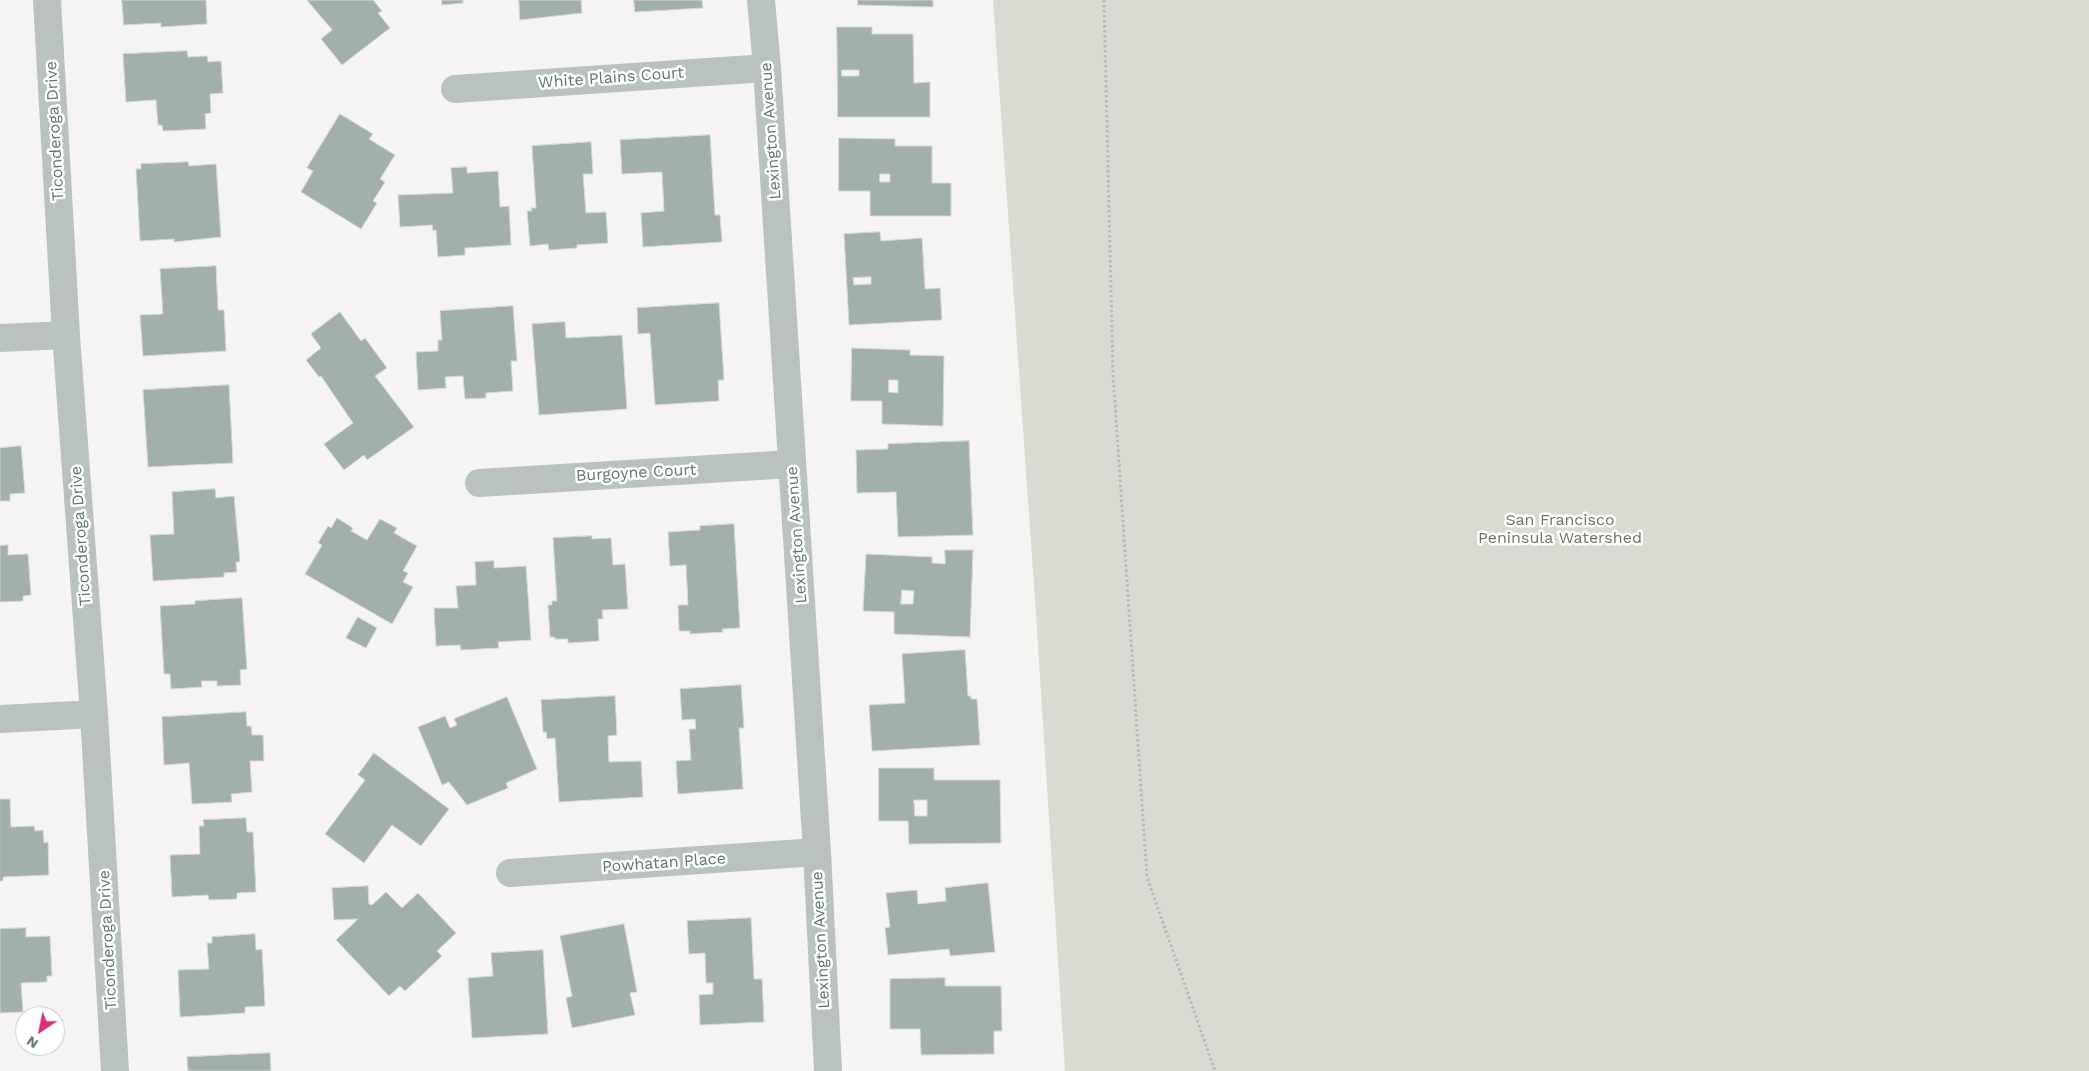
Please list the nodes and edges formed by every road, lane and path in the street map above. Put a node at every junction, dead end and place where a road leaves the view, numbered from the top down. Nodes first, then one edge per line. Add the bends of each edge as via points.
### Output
1 (47, 0) edge
2 (761, 0) edge
3 (1104, 0) edge
4 (767, 68) junction
5 (456, 88) dead end
6 (66, 335) junction
7 (0, 338) edge
8 (792, 464) junction
9 (479, 483) dead end
10 (94, 714) junction
11 (0, 719) edge
12 (817, 852) junction
13 (510, 873) dead end
14 (116, 1071) edge
15 (828, 1071) edge
16 (1215, 1071) edge

1 - 6 street, Ticonderoga Drive
2 - 4 street, Lexington Avenue
3 - 16 path via 1113,374 1146,877
4 - 5 street, White Plains Court
4 - 8 street, Lexington Avenue
6 - 7 street
6 - 10 street, Ticonderoga Drive
8 - 9 street, Burgoyne Court
8 - 12 street, Lexington Avenue
10 - 11 street
10 - 14 street, Ticonderoga Drive
12 - 13 street, Powhatan Place
12 - 15 street, Lexington Avenue

